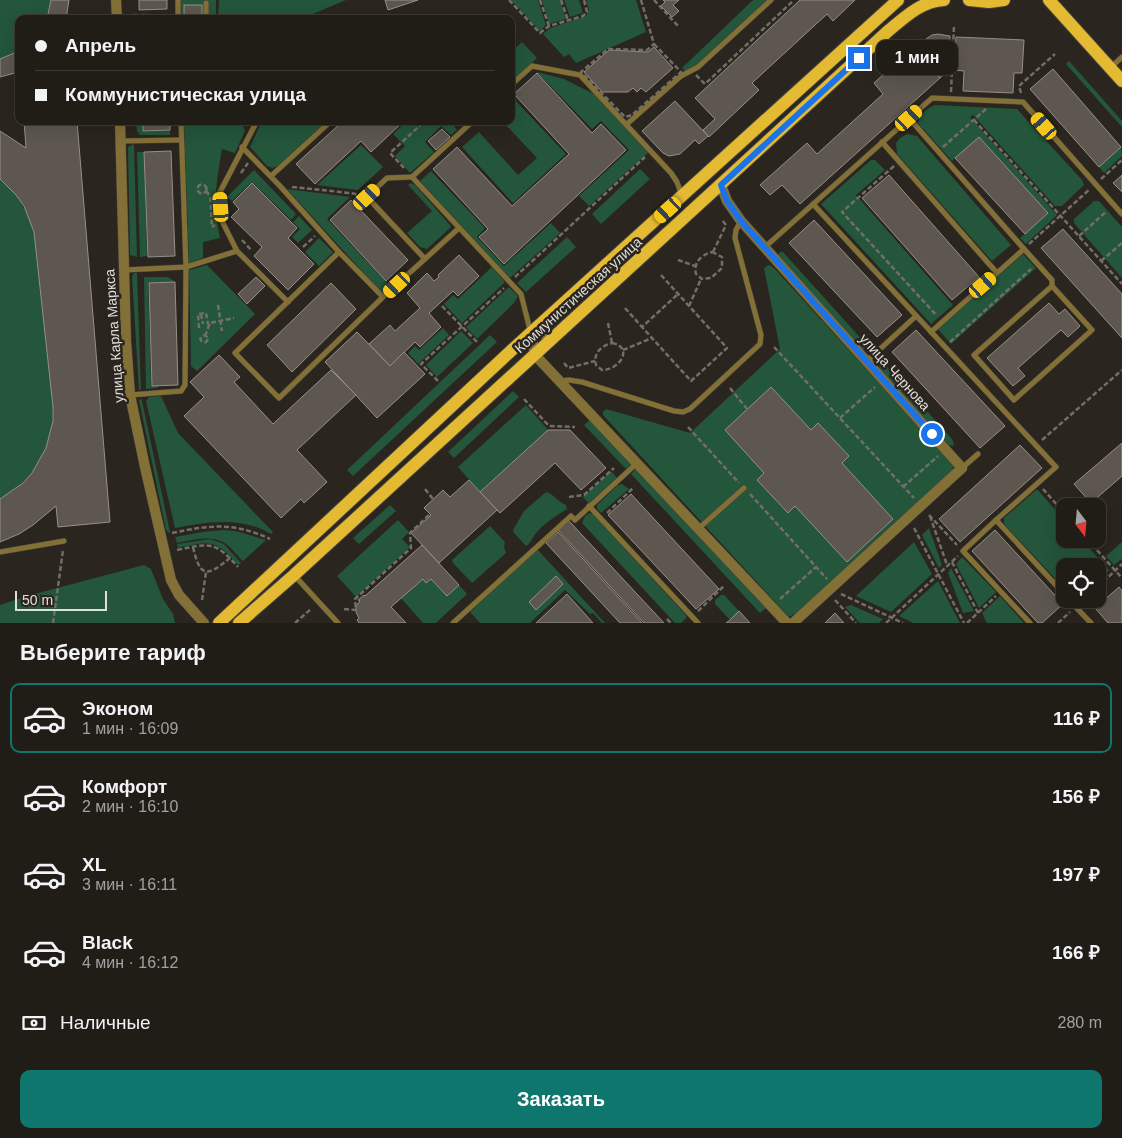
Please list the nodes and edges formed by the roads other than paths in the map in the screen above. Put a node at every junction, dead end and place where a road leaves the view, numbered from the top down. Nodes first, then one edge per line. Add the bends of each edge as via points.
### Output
1 (116, 0) edge
2 (178, 0) edge
3 (771, 0) edge
4 (898, 0) edge
5 (944, 0) edge
6 (969, 0) edge
7 (1004, 0) edge
8 (1049, 0) edge
9 (206, 3) dead end
10 (116, 15) edge
11 (178, 15) edge
12 (206, 15) edge
13 (1122, 57) edge
14 (1110, 68) junction
15 (515, 81) edge
16 (1122, 81) edge
17 (909, 118) junction
18 (627, 124) junction
19 (120, 125) edge
20 (181, 125) edge
21 (255, 125) edge
22 (327, 125) edge
23 (469, 125) edge
24 (181, 140) junction
25 (120, 141) junction
26 (882, 142) junction
27 (242, 146) junction
28 (271, 176) junction
29 (412, 177) junction
30 (721, 185) junction
31 (682, 197) junction
32 (813, 204) junction
33 (1122, 214) edge
34 (741, 221) junction
35 (459, 228) junction
36 (765, 247) junction
37 (1024, 248) junction
38 (237, 251) junction
39 (339, 252) junction
40 (425, 259) junction
41 (186, 267) junction
42 (123, 270) junction
43 (997, 273) junction
44 (1052, 286) junction
45 (383, 298) junction
46 (288, 302) junction
47 (916, 316) junction
48 (931, 332) junction
49 (531, 334) junction
50 (554, 338) junction
51 (535, 355) junction
52 (867, 361) junction
53 (560, 382) junction
54 (130, 395) junction
55 (978, 454) dead end
56 (636, 464) junction
57 (962, 468) junction
58 (744, 488) road end
59 (590, 506) junction
60 (996, 520) junction
61 (698, 529) junction
62 (64, 541) road end
63 (0, 552) edge
64 (294, 575) junction
65 (1056, 585) edge
66 (1077, 608) edge
67 (204, 623) edge
68 (219, 623) edge
69 (239, 623) edge
70 (338, 623) edge
71 (453, 623) edge
72 (698, 623) edge
73 (787, 623) edge
74 (793, 623) edge
75 (1030, 623) edge
76 (1091, 623) edge

1 - 10 street
2 - 11 lane
3 - 18 lane via 698,67 681,76
4 - 31 main road, Коммунистическая улица
5 - 30 main road, Коммунистическая улица via 921,6 907,15
6 - 7 main road
8 - 14 main road
9 - 12 lane
13 - 14 lane
14 - 16 main road
15 - 18 lane via 532,66 580,75
17 - 26 lane
17 - 33 lane via 932,98 1023,102
17 - 37 lane
18 - 31 lane via 671,173
19 - 25 street, улица Карла Маркса
20 - 24 lane
21 - 27 lane
22 - 28 lane
23 - 29 lane
24 - 25 lane
24 - 41 lane
25 - 42 street, улица Карла Маркса
26 - 32 lane
26 - 43 lane
27 - 28 lane
27 - 38 lane via 220,192 222,221
28 - 39 lane
29 - 35 lane
29 - 40 lane via 387,178 367,197
30 - 34 street, улица Чернова via 727,201
30 - 50 main road, Коммунистическая улица
31 - 49 main road, Коммунистическая улица
32 - 36 lane
32 - 47 lane
34 - 36 street, улица Чернова
34 - 53 lane via 735,238 760,344 690,409 674,412 582,382
35 - 40 lane
35 - 49 lane via 521,294
36 - 52 street, улица Чернова
37 - 43 lane
37 - 44 lane via 1052,280
38 - 41 lane
38 - 46 lane
39 - 45 lane
39 - 46 lane
40 - 45 lane
41 - 42 lane
41 - 54 lane via 186,385 180,391
42 - 54 street, улица Карла Маркса
43 - 48 lane
44 - 44 lane via 974,355 1014,400 1092,330
45 - 46 lane via 279,398 235,353
47 - 48 lane
47 - 52 lane
48 - 60 lane via 1056,467
49 - 50 lane
49 - 51 street
49 - 68 main road, Коммунистическая улица
50 - 51 main road, Коммунистическая улица
51 - 53 street
51 - 64 main road, Коммунистическая улица
52 - 57 street, улица Чернова
53 - 56 street
54 - 67 street, улица Карла Маркса via 171,580 179,595
55 - 57 lane
56 - 59 lane
56 - 61 street
57 - 74 street
58 - 61 lane
59 - 71 lane via 575,520 571,516
59 - 72 lane
60 - 65 lane
60 - 75 lane via 963,551
61 - 73 street
62 - 63 lane
64 - 69 main road, Коммунистическая улица
64 - 70 lane
66 - 76 lane

